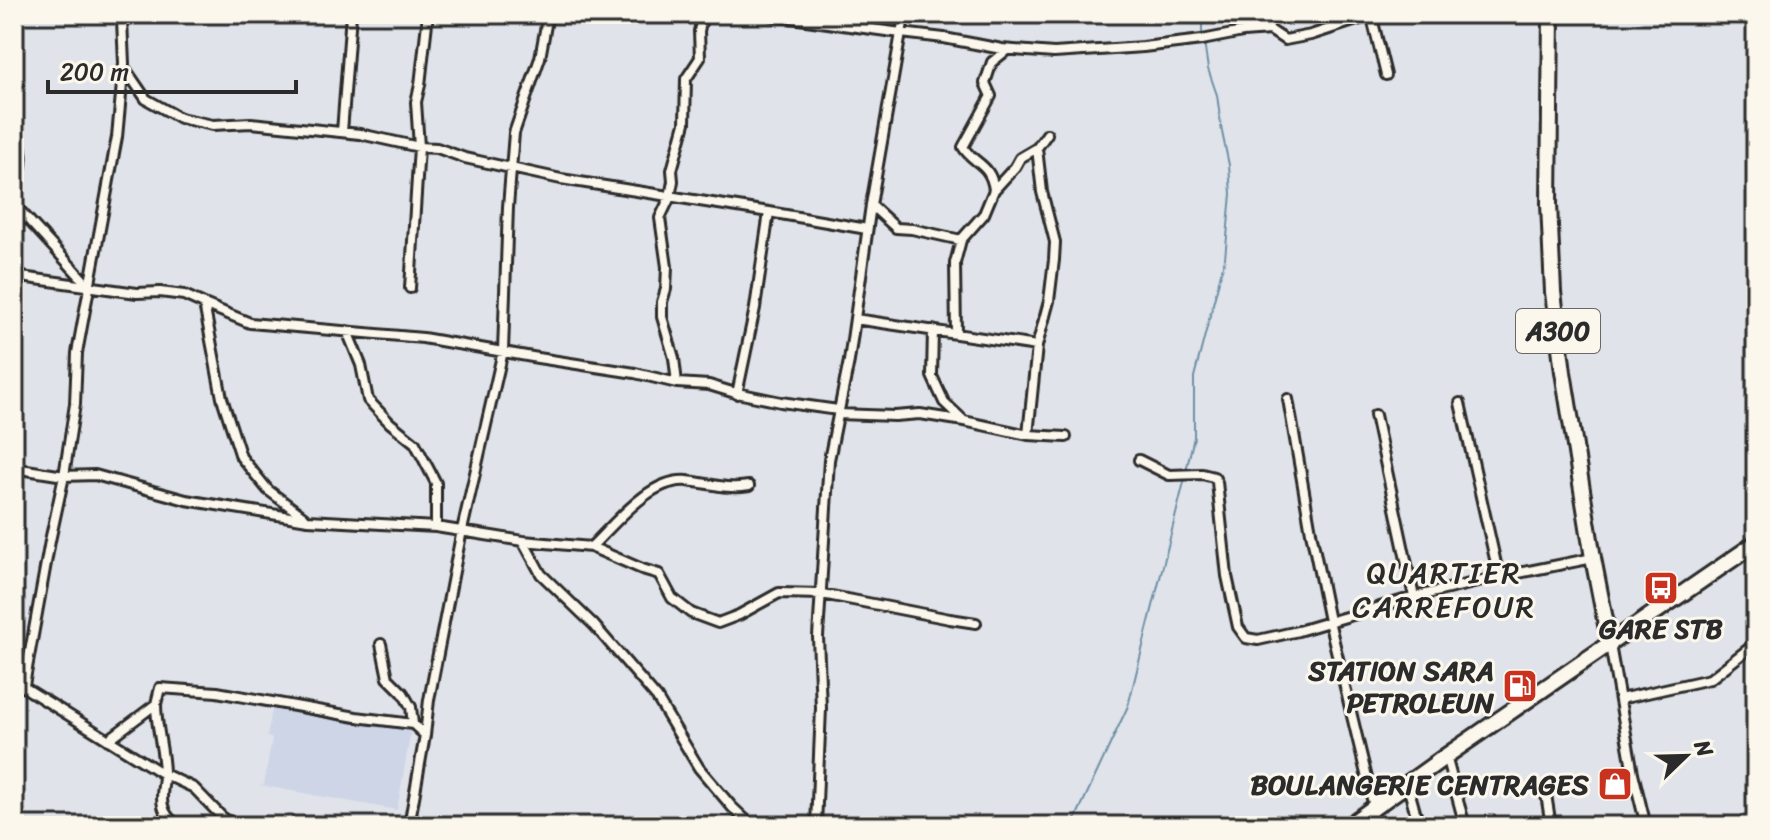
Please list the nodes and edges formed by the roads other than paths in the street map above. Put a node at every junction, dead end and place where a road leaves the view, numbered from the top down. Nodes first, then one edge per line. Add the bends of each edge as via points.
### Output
1 (123, 14) edge
2 (351, 14) edge
3 (428, 14) edge
4 (548, 14) edge
5 (703, 14) edge
6 (762, 14) edge
7 (905, 14) edge
8 (1372, 14) edge
9 (1551, 14) edge
10 (901, 33) junction
11 (1008, 50) junction
12 (124, 67) junction
13 (1386, 75) dead end
14 (14, 122) edge
15 (342, 132) junction
16 (1047, 134) dead end
17 (419, 147) junction
18 (1037, 148) junction
19 (512, 168) junction
20 (994, 190) junction
21 (14, 191) edge
22 (670, 197) junction
23 (14, 204) edge
24 (871, 205) junction
25 (769, 212) junction
26 (867, 229) junction
27 (961, 240) junction
28 (14, 276) edge
29 (89, 285) junction
30 (410, 288) dead end
31 (204, 304) junction
32 (855, 319) junction
33 (933, 330) junction
34 (347, 331) junction
35 (956, 333) junction
36 (1037, 346) junction
37 (503, 351) junction
38 (677, 383) junction
39 (737, 394) junction
40 (1288, 399) dead end
41 (1460, 403) dead end
42 (838, 412) junction
43 (1375, 415) dead end
44 (964, 421) junction
45 (1028, 435) junction
46 (1066, 437) dead end
47 (1139, 460) dead end
48 (14, 468) edge
49 (64, 476) junction
50 (749, 486) dead end
51 (308, 520) junction
52 (436, 527) junction
53 (462, 530) junction
54 (523, 541) junction
55 (1756, 543) edge
56 (591, 547) junction
57 (1593, 558) junction
58 (1499, 577) junction
59 (822, 594) junction
60 (1414, 597) junction
61 (1329, 621) junction
62 (976, 623) dead end
63 (1756, 643) edge
64 (381, 644) dead end
65 (1610, 645) junction
66 (14, 681) edge
67 (24, 685) junction
68 (1620, 699) junction
69 (156, 704) junction
70 (413, 724) junction
71 (425, 735) junction
72 (108, 740) junction
73 (1446, 756) junction
74 (164, 774) junction
75 (1407, 783) junction
76 (1545, 788) dead end
77 (1374, 807) junction
78 (178, 826) edge
79 (235, 826) edge
80 (409, 826) edge
81 (752, 826) edge
82 (816, 826) edge
83 (1348, 826) edge
84 (1419, 826) edge
85 (1465, 826) edge
86 (1551, 826) edge
87 (1646, 826) edge

1 - 12 street
2 - 15 street
3 - 17 street via 416,102
4 - 19 street via 540,58 514,133
5 - 22 street via 700,58 686,79 685,123
6 - 10 street
7 - 10 street
8 - 11 street via 1285,40 1270,30 1105,50
8 - 13 street
9 - 57 highway, A300 via 1553,292
10 - 11 street
10 - 24 street
11 - 20 street via 992,62 985,83 991,96 963,147 982,164
12 - 15 street via 146,99 180,118 213,125 251,123
12 - 29 street via 117,137
14 - 21 street via 22,168
15 - 17 street
16 - 18 street
17 - 19 street
17 - 30 street
18 - 20 street via 1020,158
18 - 36 street via 1055,242 1049,301
19 - 22 street
19 - 37 street
20 - 27 street via 984,214
22 - 25 street
22 - 38 street via 660,218 667,267 662,317
23 - 29 street
24 - 26 street
24 - 27 street via 896,228
25 - 26 street
25 - 39 street
26 - 32 street
27 - 35 street via 955,263
28 - 29 street
29 - 31 street via 184,295
29 - 49 street
31 - 34 street via 250,323
31 - 51 street via 222,398 241,457 268,490
32 - 33 street
32 - 42 street
33 - 35 street
33 - 44 street via 932,376 944,402
34 - 37 street
34 - 52 street via 368,400 415,443 436,483
35 - 36 street
36 - 45 street
37 - 38 street
37 - 53 street
38 - 39 street
39 - 42 street
40 - 61 street
41 - 58 street
42 - 44 street
42 - 59 street via 829,460
43 - 60 street
44 - 45 street
45 - 46 street
47 - 61 street via 1169,475 1214,477 1227,576 1238,627 1246,638 1258,640
48 - 49 street
49 - 51 street via 95,475 186,500
49 - 67 street
50 - 56 street via 734,489 682,481 652,490
51 - 52 street
52 - 53 street
53 - 54 street
53 - 71 street
54 - 56 street
54 - 81 street via 541,574 657,698 699,768
55 - 65 highway
56 - 59 street via 659,574 672,598 691,613 718,623 779,593
57 - 58 street
57 - 65 highway, A300
58 - 60 street
59 - 62 street
59 - 82 street
60 - 61 street
61 - 77 street
63 - 68 street via 1710,679
64 - 70 street via 388,678 411,707
65 - 68 street
65 - 73 highway
66 - 67 street
67 - 72 street
68 - 87 street
69 - 70 street via 160,688 198,690
69 - 72 street
69 - 74 street
70 - 71 street
71 - 80 street
72 - 74 street
73 - 75 highway
73 - 85 street
74 - 78 street via 163,809
74 - 79 street via 194,788
75 - 77 highway
75 - 84 street
76 - 86 street
77 - 83 highway

